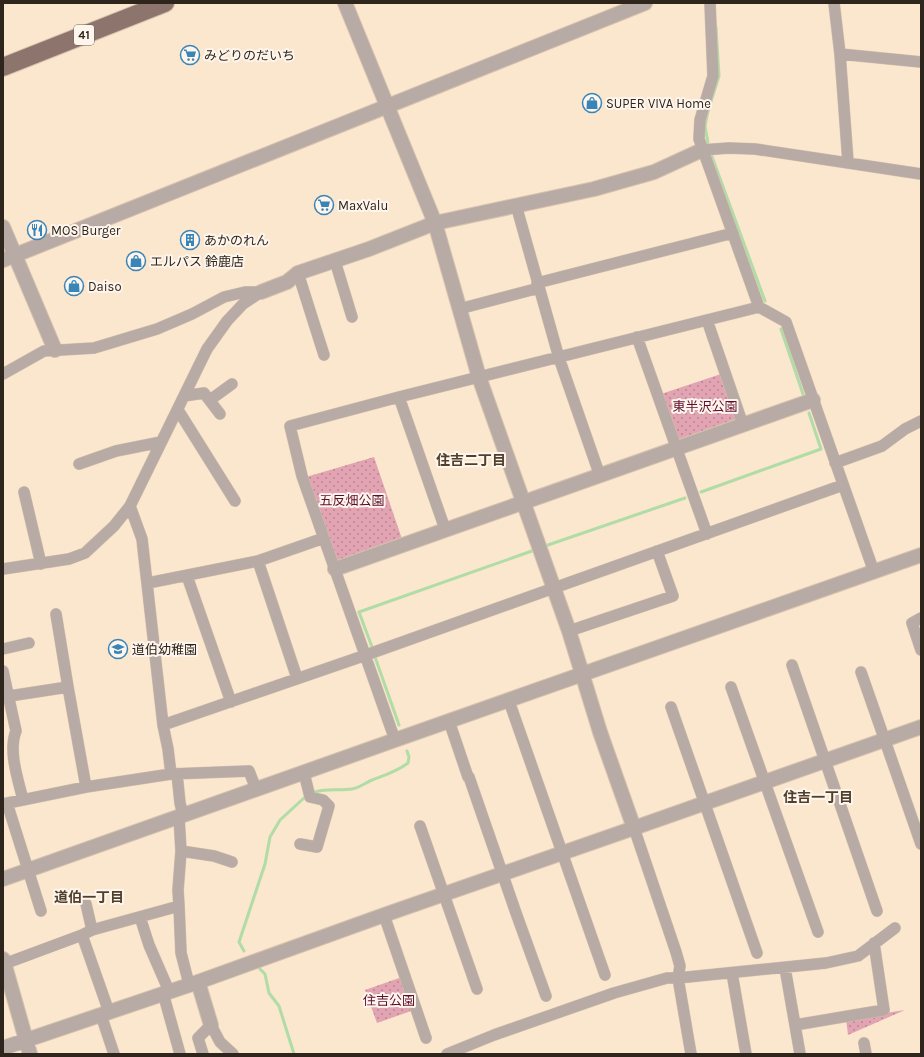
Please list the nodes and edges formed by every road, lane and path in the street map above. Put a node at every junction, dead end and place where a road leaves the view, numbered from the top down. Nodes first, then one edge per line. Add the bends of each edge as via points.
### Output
1 (165, 3) edge
2 (345, 3) edge
3 (646, 3) edge
4 (710, 3) edge
5 (834, 3) edge
6 (840, 54) junction
7 (921, 62) edge
8 (3, 67) edge
9 (388, 107) junction
10 (702, 150) junction
11 (848, 162) junction
12 (921, 174) edge
13 (516, 205) junction
14 (435, 223) junction
15 (3, 227) edge
16 (733, 233) junction
17 (9, 258) edge
18 (335, 261) junction
19 (298, 273) junction
20 (538, 286) junction
21 (261, 292) junction
22 (759, 307) junction
23 (459, 309) junction
24 (352, 317) dead end
25 (707, 320) junction
26 (637, 337) junction
27 (55, 350) junction
28 (324, 355) dead end
29 (559, 358) junction
30 (3, 374) edge
31 (479, 377) junction
32 (232, 384) dead end
33 (184, 396) junction
34 (399, 397) junction
35 (210, 400) junction
36 (813, 400) junction
37 (178, 410) junction
38 (220, 414) dead end
39 (921, 421) edge
40 (743, 425) junction
41 (161, 442) junction
42 (677, 448) junction
43 (835, 463) junction
44 (79, 464) dead end
45 (600, 476) junction
46 (843, 485) junction
47 (24, 492) dead end
48 (235, 501) dead end
49 (523, 503) junction
50 (130, 506) junction
51 (445, 529) junction
52 (706, 534) junction
53 (324, 538) junction
54 (658, 551) junction
55 (921, 555) edge
56 (258, 561) junction
57 (41, 564) junction
58 (335, 569) junction
59 (3, 570) edge
60 (874, 572) junction
61 (187, 576) junction
62 (148, 583) junction
63 (553, 588) junction
64 (56, 614) dead end
65 (921, 618) edge
66 (569, 632) junction
67 (28, 643) dead end
68 (3, 649) edge
69 (921, 650) edge
70 (366, 655) junction
71 (792, 665) dead end
72 (3, 671) edge
73 (861, 672) dead end
74 (582, 675) junction
75 (297, 678) junction
76 (68, 687) junction
77 (731, 687) dead end
78 (6, 697) edge
79 (508, 700) junction
80 (231, 702) junction
81 (671, 707) dead end
82 (449, 721) junction
83 (163, 725) junction
84 (921, 727) edge
85 (395, 740) junction
86 (884, 740) junction
87 (826, 761) junction
88 (304, 773) junction
89 (174, 774) junction
90 (764, 782) junction
91 (86, 787) junction
92 (256, 789) junction
93 (22, 800) junction
94 (5, 803) edge
95 (705, 803) junction
96 (181, 816) junction
97 (420, 826) dead end
98 (634, 828) junction
99 (920, 837) edge
100 (300, 844) dead end
101 (181, 851) junction
102 (563, 853) junction
103 (232, 862) dead end
104 (28, 871) junction
105 (502, 873) junction
106 (3, 880) edge
107 (443, 894) junction
108 (86, 904) dead end
109 (179, 906) junction
110 (41, 911) dead end
111 (876, 911) dead end
112 (384, 915) junction
113 (140, 917) junction
114 (895, 928) dead end
115 (92, 930) junction
116 (818, 932) dead end
117 (82, 935) junction
118 (874, 943) junction
119 (757, 953) dead end
120 (4, 961) edge
121 (785, 968) junction
122 (732, 973) junction
123 (605, 975) dead end
124 (678, 978) junction
125 (194, 983) junction
126 (477, 989) dead end
127 (166, 992) junction
128 (546, 996) dead end
129 (105, 1013) junction
130 (211, 1025) junction
131 (795, 1025) junction
132 (426, 1038) dead end
133 (26, 1040) junction
134 (3, 1048) edge
135 (30, 1054) edge
136 (114, 1054) edge
137 (180, 1054) edge
138 (203, 1054) edge
139 (233, 1054) edge
140 (447, 1054) edge
141 (691, 1054) edge
142 (746, 1054) edge
143 (800, 1054) edge

1 - 8 main road, 41
2 - 9 street
3 - 9 street
4 - 10 street via 713,76 700,120 699,139
5 - 6 street
6 - 7 street
6 - 11 street
9 - 14 street
9 - 17 street
10 - 11 street via 755,149
10 - 13 street via 654,172 594,189
10 - 16 street
11 - 12 street
13 - 14 street
13 - 20 street
14 - 18 street
14 - 23 street
15 - 17 street
16 - 20 street
16 - 22 street
17 - 27 street
18 - 19 street
18 - 24 street
19 - 21 street via 287,282
19 - 28 street
20 - 23 street
20 - 29 street
21 - 27 street via 245,292 224,297 157,329 102,346
21 - 33 street via 243,304 217,334
22 - 25 street
22 - 36 street via 786,322
23 - 31 street
25 - 26 street
25 - 40 street
26 - 29 street
26 - 42 street
27 - 30 street via 44,351
29 - 31 street
29 - 45 street
31 - 34 street
31 - 49 street
32 - 35 street
33 - 35 street via 204,393
33 - 37 street
34 - 51 street
34 - 53 street via 290,426 301,473
35 - 38 street
36 - 40 street
36 - 43 street
37 - 41 street
37 - 48 street
39 - 43 street via 882,446
40 - 42 street
41 - 44 street via 116,451
41 - 50 street
42 - 45 street
42 - 52 street
43 - 46 street
45 - 49 street
46 - 52 street
46 - 60 street
47 - 57 street
49 - 51 street
49 - 63 street
50 - 57 street via 114,526 85,553
50 - 62 street via 142,539
51 - 58 street
52 - 54 street
53 - 56 street
53 - 58 street
54 - 63 street
54 - 66 street via 673,596
55 - 60 street
56 - 61 street
56 - 75 street
57 - 59 street
58 - 70 street
60 - 74 street
61 - 62 street
61 - 80 street
62 - 83 street
63 - 66 street
63 - 70 street
64 - 76 street
65 - 69 street via 912,623
66 - 74 street
67 - 68 street
70 - 75 street
70 - 85 street
71 - 87 street
72 - 78 street
73 - 86 street
74 - 79 street
74 - 98 street
75 - 80 street
76 - 78 street
76 - 91 street
77 - 90 street
78 - 93 street via 16,731 13,738 14,758
79 - 82 street
79 - 102 street
80 - 83 street
81 - 95 street
82 - 85 street
82 - 105 street
83 - 89 street
84 - 86 street
85 - 88 street
86 - 87 street
86 - 99 street
87 - 90 street
87 - 111 street
88 - 92 street
88 - 100 street via 310,797 323,800 329,806 317,847
89 - 91 street
89 - 92 street via 249,771
89 - 96 street
90 - 95 street
90 - 116 street
91 - 93 street
92 - 96 street
93 - 94 street
94 - 104 street
95 - 98 street
95 - 119 street
96 - 101 street
96 - 104 street
97 - 107 street
98 - 102 street
98 - 124 street via 676,952 680,966
101 - 103 street via 214,856
101 - 109 street
102 - 105 street
102 - 123 street
104 - 106 street
104 - 110 street
105 - 107 street
105 - 128 street
107 - 112 street
107 - 126 street
108 - 115 street
109 - 113 street
109 - 125 street via 181,953
112 - 125 street
112 - 132 street
113 - 115 street
113 - 127 street
114 - 118 street
115 - 117 street
117 - 120 street
117 - 129 street
118 - 121 street via 858,956
118 - 131 street via 884,1010
120 - 133 street
121 - 122 street
121 - 131 street
122 - 124 street
122 - 142 street
124 - 140 street via 667,978 614,993
124 - 141 street
125 - 127 street
125 - 130 street
127 - 129 street
127 - 137 street
129 - 133 street
129 - 136 street
130 - 138 street via 198,1038
130 - 139 street via 220,1042
131 - 143 street
133 - 134 street
133 - 135 street

